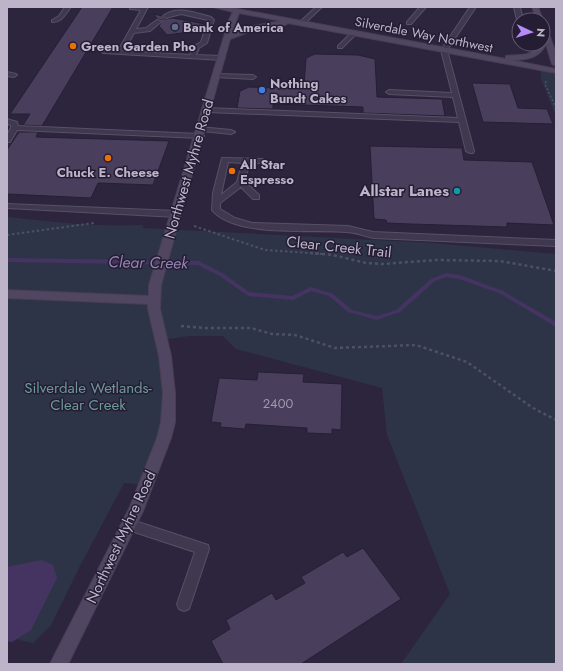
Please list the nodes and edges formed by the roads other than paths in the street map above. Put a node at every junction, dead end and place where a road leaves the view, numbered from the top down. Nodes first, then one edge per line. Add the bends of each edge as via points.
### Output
1 (216, 7) edge
2 (319, 7) edge
3 (423, 7) edge
4 (473, 7) edge
5 (67, 8) edge
6 (132, 8) dead end
7 (144, 8) edge
8 (237, 11) junction
9 (166, 16) dead end
10 (54, 21) dead end
11 (159, 21) dead end
12 (292, 21) junction
13 (302, 23) junction
14 (409, 23) dead end
15 (132, 31) junction
16 (354, 33) junction
17 (228, 37) junction
18 (340, 47) dead end
19 (444, 50) junction
20 (551, 50) edge
21 (105, 52) dead end
22 (538, 52) edge
23 (120, 53) junction
24 (193, 55) junction
25 (472, 55) junction
26 (222, 58) junction
27 (556, 64) edge
28 (556, 71) edge
29 (217, 76) junction
30 (253, 76) dead end
31 (389, 92) dead end
32 (456, 95) junction
33 (207, 110) junction
34 (462, 120) junction
35 (7, 121) edge
36 (15, 128) junction
37 (231, 132) dead end
38 (201, 133) junction
39 (7, 140) edge
40 (470, 151) dead end
41 (246, 161) junction
42 (262, 161) dead end
43 (241, 183) junction
44 (256, 197) dead end
45 (217, 202) junction
46 (7, 206) edge
47 (177, 214) junction
48 (556, 243) edge
49 (7, 294) edge
50 (153, 300) junction
51 (129, 525) junction
52 (184, 604) dead end
53 (59, 664) edge

1 - 8 street, Silverdale Way Northwest
2 - 13 lane
3 - 14 lane
4 - 19 lane
5 - 10 lane via 61,17
6 - 7 lane
7 - 15 lane
8 - 12 street, Silverdale Way Northwest
8 - 17 street, Northwest Myhre Road
9 - 24 lane via 180,12 211,20 204,43 196,47
11 - 15 lane via 148,30
12 - 13 street, Silverdale Way Northwest
12 - 17 street via 253,28
13 - 16 street, Silverdale Way Northwest
15 - 23 lane
16 - 18 lane
16 - 19 street, Silverdale Way Northwest
17 - 26 street, Northwest Myhre Road
19 - 25 street, Silverdale Way Northwest
19 - 32 lane
20 - 27 street
21 - 23 lane
22 - 25 street via 522,57 506,58
23 - 24 lane
24 - 26 lane
25 - 28 street, Silverdale Way Northwest
26 - 29 street, Northwest Myhre Road
29 - 30 lane
29 - 33 street, Northwest Myhre Road
31 - 32 lane
32 - 34 lane
33 - 34 lane
33 - 38 street, Northwest Myhre Road
34 - 40 lane
35 - 36 lane via 14,124
36 - 38 lane
36 - 39 lane
37 - 38 lane
38 - 47 street, Northwest Myhre Road
41 - 42 lane
41 - 43 lane
41 - 45 lane via 225,160
43 - 44 lane
43 - 45 lane
45 - 48 lane via 216,210 232,220 251,226 348,229 373,235
46 - 47 lane
47 - 50 street, Northwest Myhre Road via 158,271
49 - 50 street
50 - 51 street, Northwest Myhre Road via 166,356 168,422 152,474
51 - 52 lane via 203,549
51 - 53 street, Northwest Myhre Road

